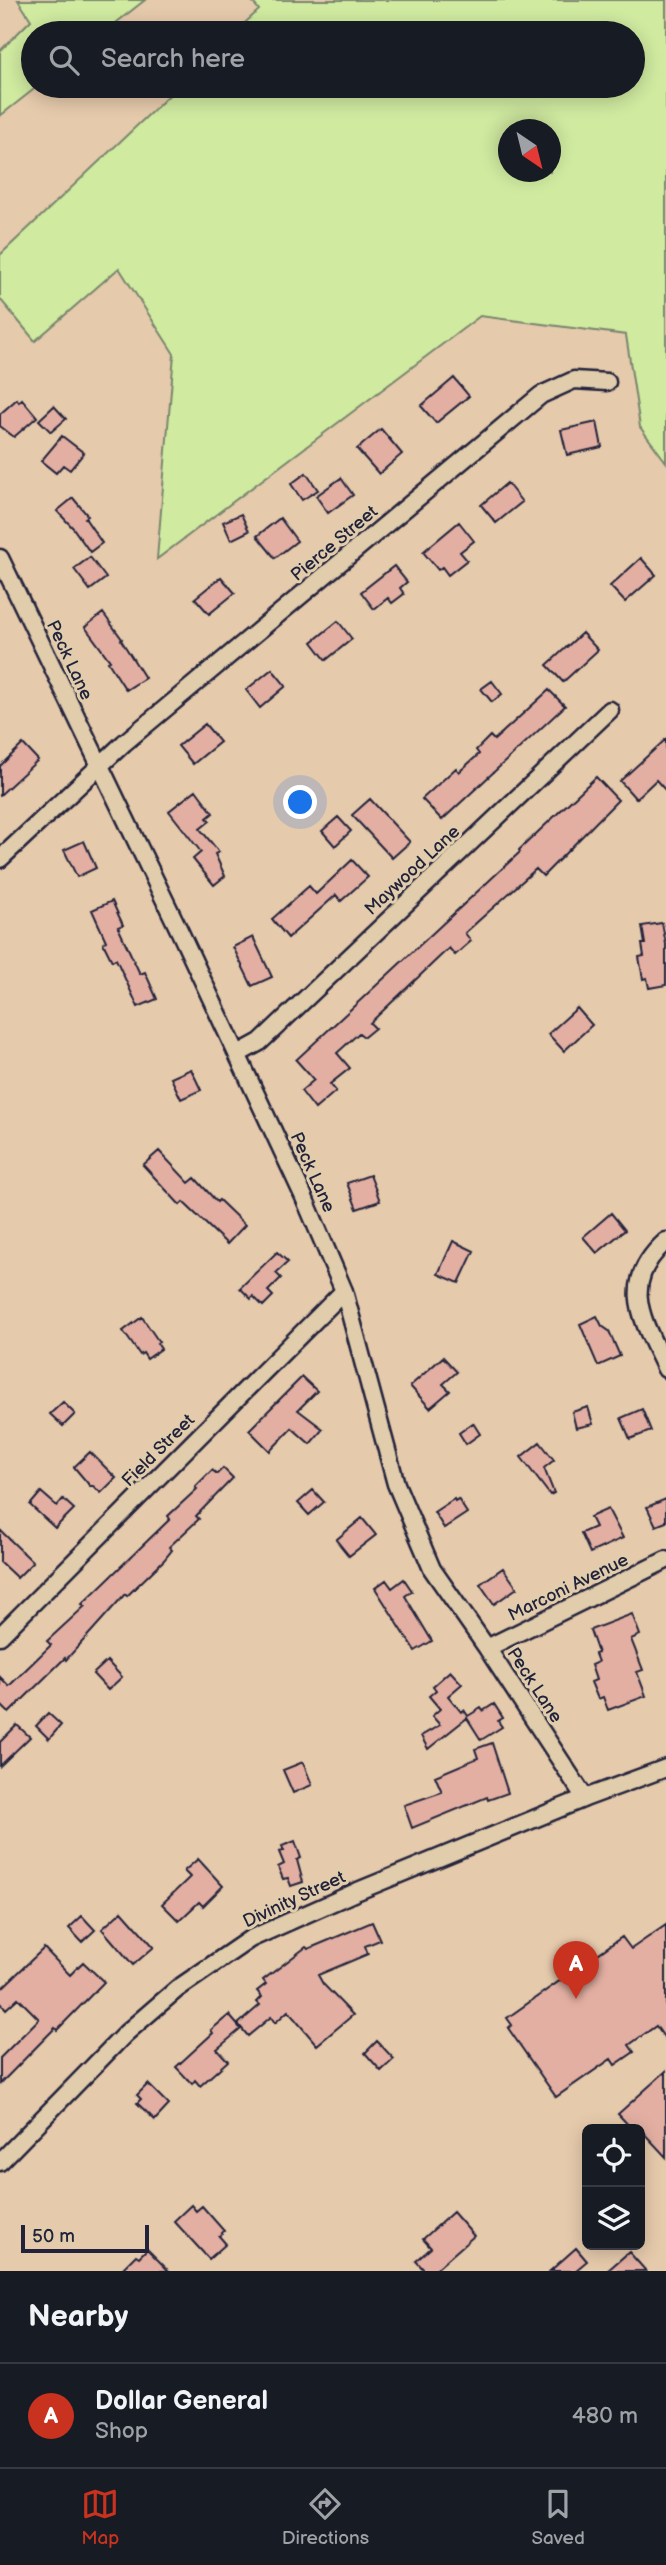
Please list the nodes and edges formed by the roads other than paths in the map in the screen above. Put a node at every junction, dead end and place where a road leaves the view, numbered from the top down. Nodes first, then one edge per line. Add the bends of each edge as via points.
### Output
1 (607, 382) dead end
2 (0, 558) edge
3 (610, 710) dead end
4 (99, 765) junction
5 (0, 859) edge
6 (238, 1054) junction
7 (666, 1241) edge
8 (344, 1292) junction
9 (666, 1369) edge
10 (666, 1560) edge
11 (0, 1636) edge
12 (488, 1648) junction
13 (666, 1768) edge
14 (585, 1798) junction
15 (0, 2162) edge

1 - 4 street, Pierce Street via 575,380 541,395
2 - 4 street, Peck Lane
3 - 6 street, Maywood Lane via 260,1042
4 - 5 street, Pierce Street
4 - 6 street, Peck Lane
6 - 8 street, Peck Lane
7 - 9 street via 646,1263 637,1284 641,1315
8 - 11 street, Field Street
8 - 12 street, Peck Lane via 396,1484 432,1569
10 - 12 street, Marconi Avenue
12 - 14 street, Peck Lane
13 - 14 street, Divinity Street
14 - 15 street, Divinity Street via 250,1939 177,1989 126,2033

